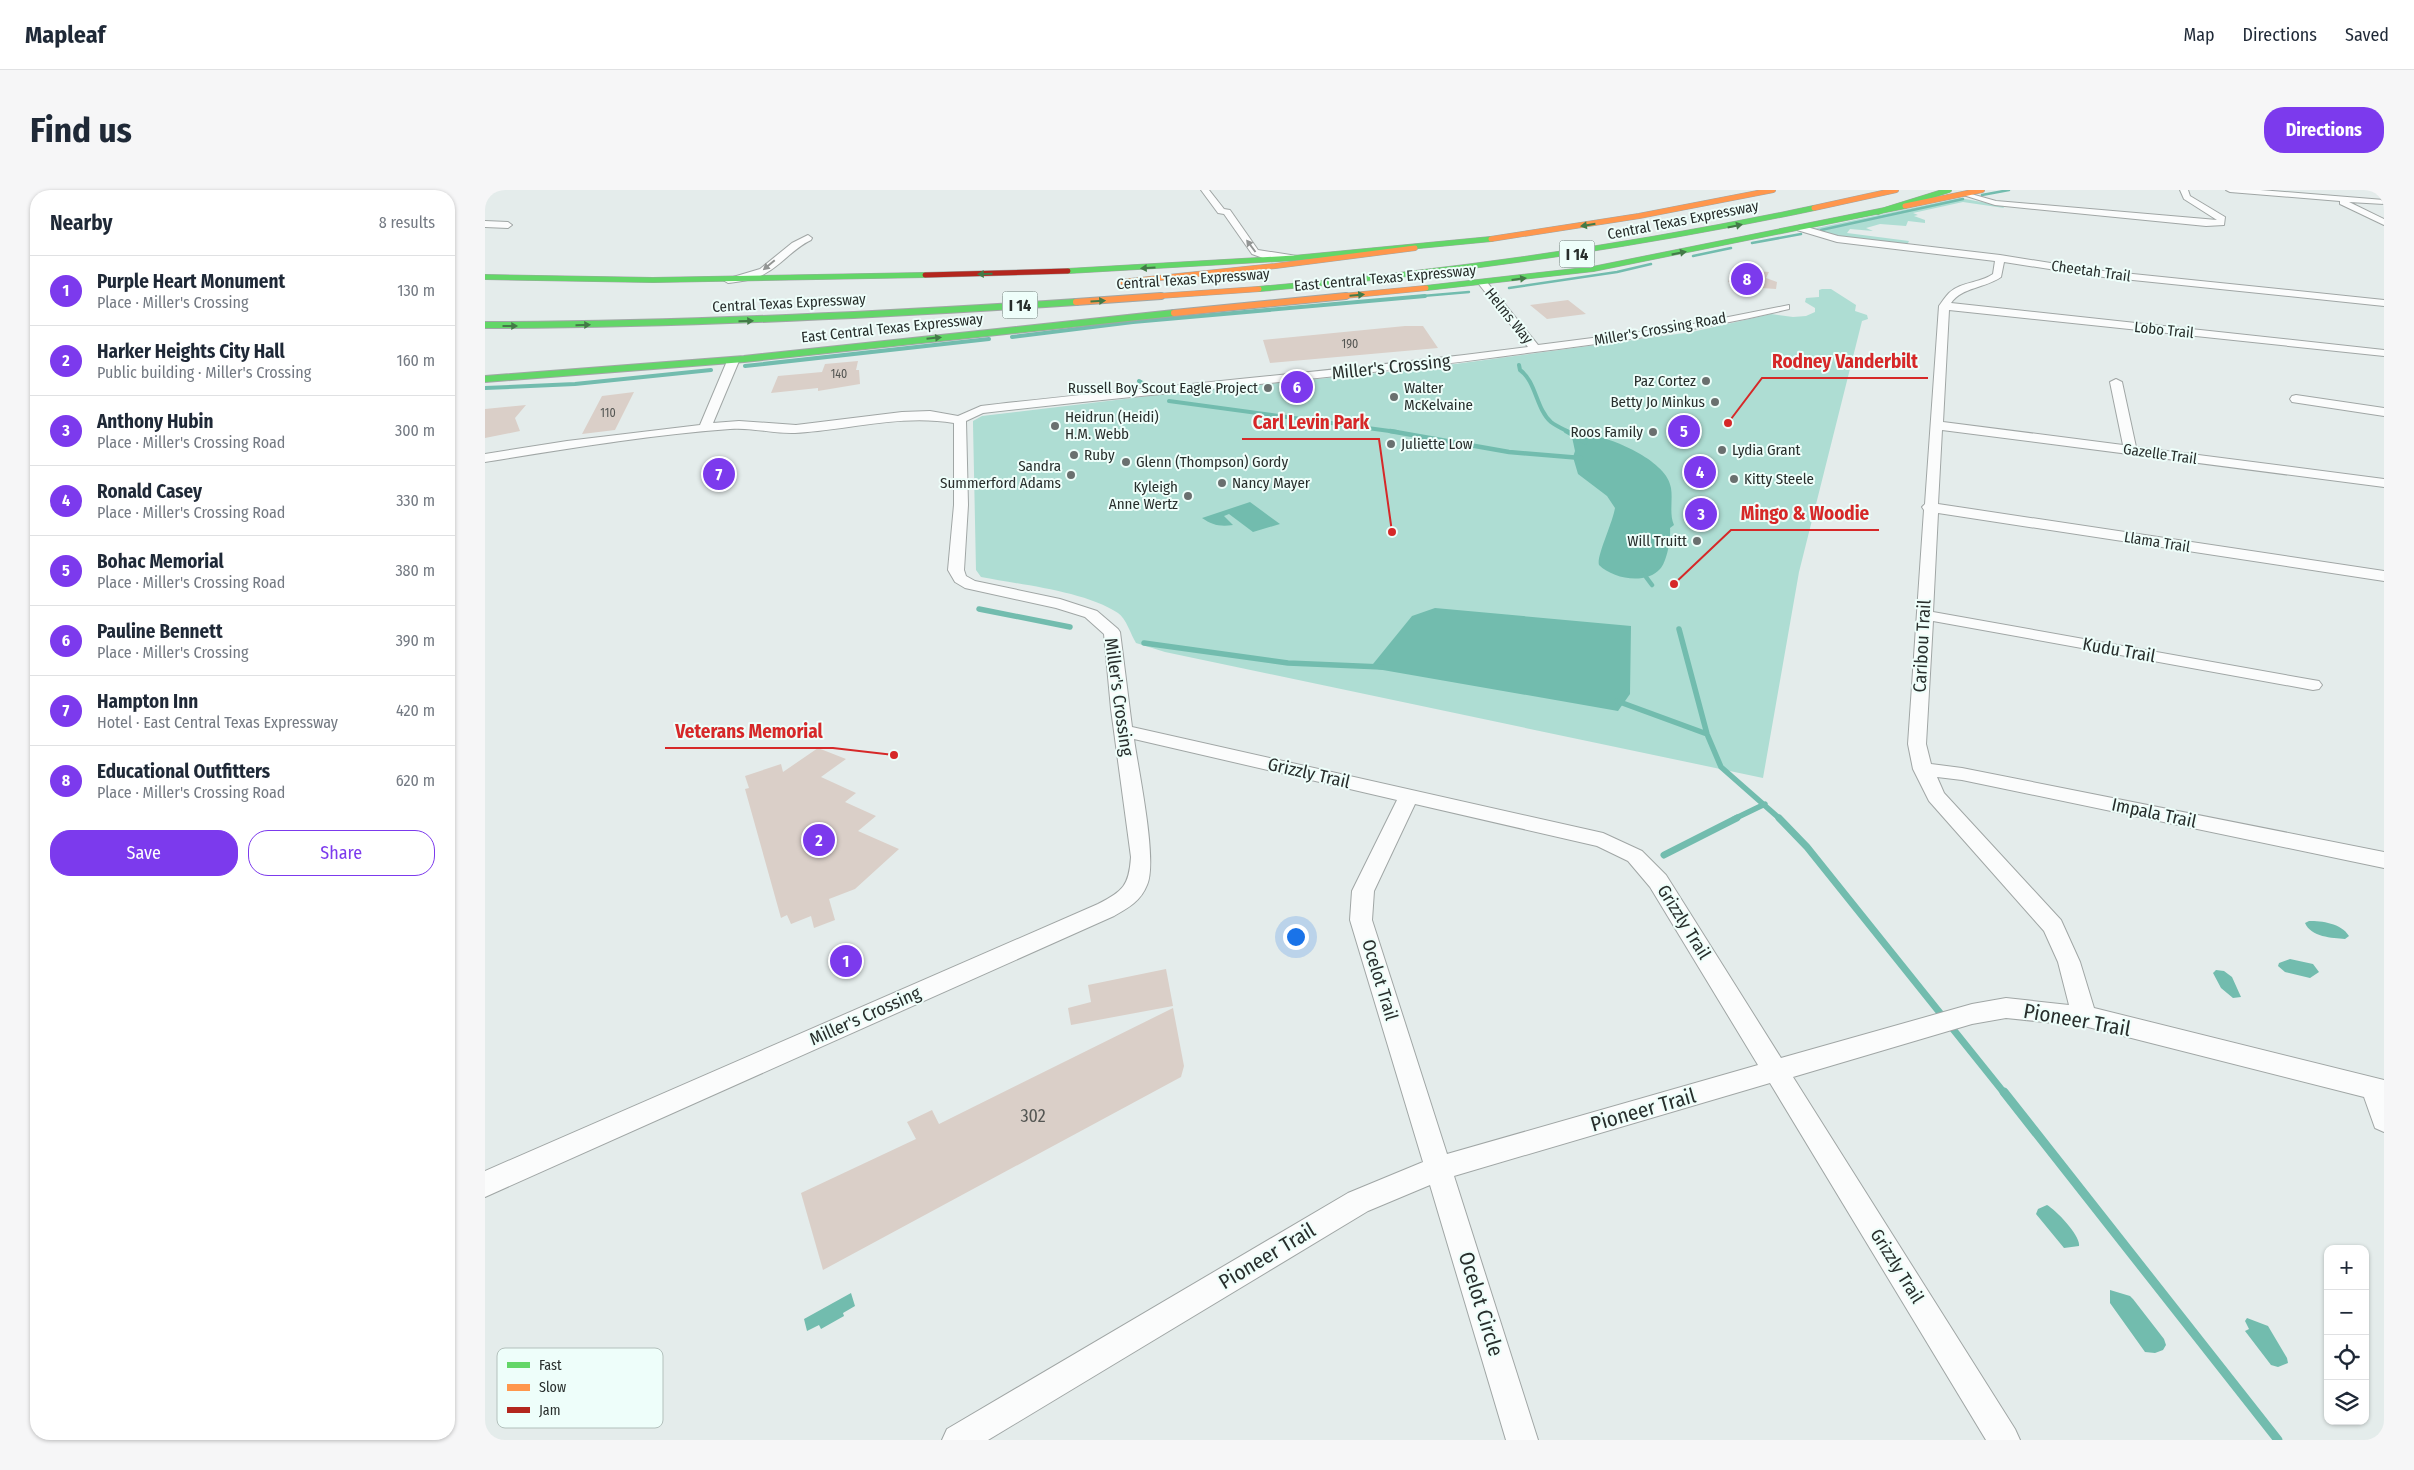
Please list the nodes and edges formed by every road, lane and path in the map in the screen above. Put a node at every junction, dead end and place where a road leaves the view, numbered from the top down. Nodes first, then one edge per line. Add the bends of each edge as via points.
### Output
1 (1205, 190) edge
2 (1773, 190) edge
3 (1896, 190) edge
4 (1949, 190) edge
5 (1982, 190) edge
6 (2184, 190) edge
7 (2230, 190) edge
8 (1964, 194) junction
9 (2335, 198) junction
10 (2384, 202) edge
11 (1221, 211) junction
12 (1878, 212) junction
13 (1724, 214) dead end
14 (2384, 222) edge
15 (1222, 223) dead end
16 (1800, 228) junction
17 (1415, 248) junction
18 (1243, 254) dead end
19 (1295, 258) junction
20 (2000, 258) junction
21 (1222, 264) junction
22 (485, 277) edge
23 (784, 279) junction
24 (800, 279) junction
25 (723, 281) junction
26 (1483, 283) junction
27 (485, 285) edge
28 (1328, 298) junction
29 (2384, 303) edge
30 (1944, 306) junction
31 (1785, 307) dead end
32 (788, 319) junction
33 (485, 325) edge
34 (904, 342) junction
35 (1535, 348) junction
36 (2384, 354) edge
37 (733, 361) junction
38 (485, 373) edge
39 (485, 379) edge
40 (2116, 382) dead end
41 (2296, 399) dead end
42 (2384, 412) edge
43 (960, 420) junction
44 (1935, 425) junction
45 (705, 428) junction
46 (2130, 450) junction
47 (485, 458) edge
48 (2384, 483) edge
49 (1929, 508) junction
50 (2384, 576) edge
51 (1924, 615) junction
52 (2313, 685) dead end
53 (1124, 731) junction
54 (1923, 769) junction
55 (1409, 796) junction
56 (2384, 860) edge
57 (2084, 1016) junction
58 (1778, 1071) junction
59 (2379, 1090) edge
60 (2384, 1120) edge
61 (1440, 1168) junction
62 (485, 1184) edge
63 (958, 1440) edge
64 (1522, 1440) edge
65 (2004, 1440) edge

1 - 11 street
2 -> 17 main road, East Central Texas Expressway via 1603,223
32 -> 3 main road, Central Texas Expressway / I 14 via 1180,296 1423,274 1662,240
4 - 12 main road
5 - 8 main road, East Central Texas Expressway
6 - 8 street via 2187,197 2222,219 2221,223 1995,203
7 - 9 street
8 - 12 main road, East Central Texas Expressway
9 - 10 street
9 - 14 street
11 - 15 street via 1217,215
19 -> 11 street via 1255,252 1227,212
12 - 16 main road, East Central Texas Expressway
13 - 17 main road, Central Texas Expressway / I 14 via 1635,232 1483,254 1315,272 1108,284
16 - 20 street, Cheetah Trail via 1837,239
26 -> 16 main road, East Central Texas Expressway via 1593,269
17 - 19 main road, East Central Texas Expressway
18 - 21 street via 1237,260
19 - 21 main road, East Central Texas Expressway
20 - 29 street, Cheetah Trail via 2094,273
20 - 30 street via 1998,275 1959,290 1947,299
21 -> 24 main road, East Central Texas Expressway
22 - 25 main road, East Central Texas Expressway
23 - 24 main road, East Central Texas Expressway
23 - 25 main road, East Central Texas Expressway
23 - 27 main road via 756,284 675,287
24 -> 25 street via 783,276 776,271 809,242 808,238 794,244 763,270
28 -> 26 main road, East Central Texas Expressway
26 - 35 street, Helms Way
28 - 32 main road via 1131,309
34 -> 28 main road, East Central Texas Expressway
30 - 36 street, Lobo Trail
30 - 44 street, Caribou Trail
31 - 35 street, Miller's Crossing Road via 1678,330
33 -> 32 main road, Central Texas Expressway / I 14 via 668,324
34 - 37 main road, East Central Texas Expressway
34 - 38 main road
35 - 43 street, Miller's Crossing via 1407,366 981,410
37 - 39 main road, East Central Texas Expressway via 605,373
37 - 45 street
40 - 46 street
41 - 42 street
43 - 45 street via 916,415 795,428 776,429 747,424
43 - 53 street, Miller's Crossing via 961,505 955,570 960,579 970,585 1091,614 1112,632
44 - 46 street, Gazelle Trail
44 - 49 street, Caribou Trail
45 - 47 street
46 - 48 street, Gazelle Trail
49 - 50 street, Llama Trail
49 - 51 street, Caribou Trail
51 - 52 street, Kudu Trail
51 - 54 street, Caribou Trail via 1917,744
53 - 55 street, Grizzly Trail
53 - 62 street, Miller's Crossing via 1141,857 1141,878 1128,898
54 - 56 street, Impala Trail
54 - 57 street, Caribou Trail via 1936,796 1953,817 2053,926 2069,962
55 - 58 street, Grizzly Trail via 1603,840 1635,856 1658,881
55 - 61 street, Ocelot Trail via 1363,891 1361,920
57 - 58 street, Pioneer Trail via 2006,1008 1972,1014
57 - 59 street, Pioneer Trail
58 - 61 street, Pioneer Trail
58 - 65 street, Grizzly Trail
59 - 60 street
61 - 63 street, Pioneer Trail via 1358,1202
61 - 64 street, Ocelot Circle

